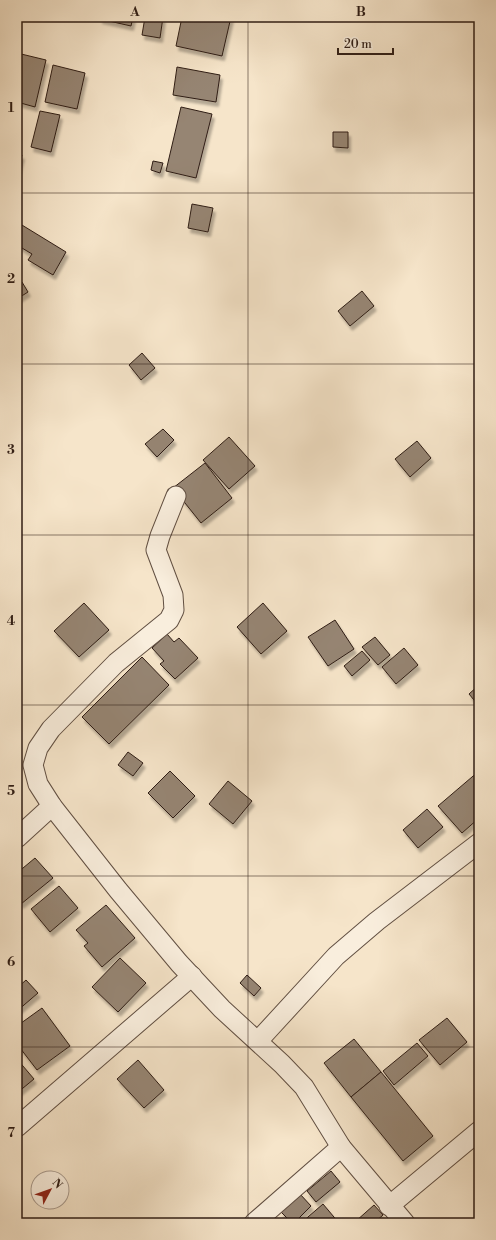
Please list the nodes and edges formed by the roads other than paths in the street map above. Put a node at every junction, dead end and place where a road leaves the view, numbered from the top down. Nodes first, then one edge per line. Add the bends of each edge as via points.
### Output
1 (176, 496) dead end
2 (52, 806) junction
3 (17, 838) edge
4 (479, 843) edge
5 (192, 976) junction
6 (258, 1041) junction
7 (17, 1127) edge
8 (479, 1131) edge
9 (341, 1147) junction
10 (389, 1206) junction
11 (254, 1223) edge
12 (405, 1223) edge

1 - 2 street via 156,550 173,596 174,610 169,620 116,663 61,718 38,748 33,765 38,784
2 - 3 street
2 - 5 street via 118,890
4 - 6 street via 336,956
5 - 6 street via 222,1009
5 - 7 street
6 - 9 street via 304,1087
8 - 10 street
9 - 10 street
9 - 11 street
10 - 12 street

